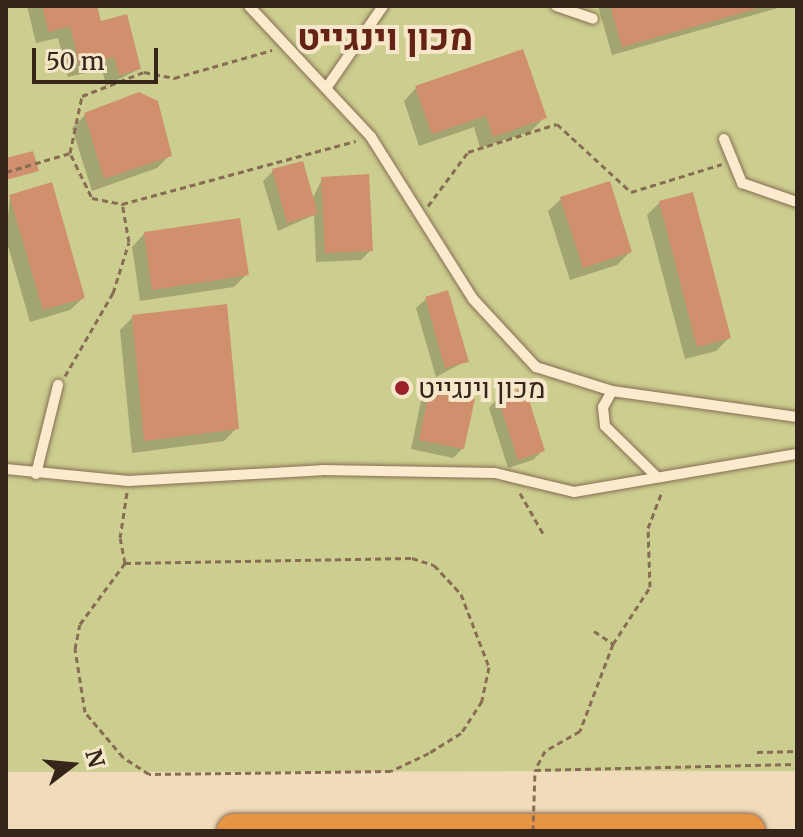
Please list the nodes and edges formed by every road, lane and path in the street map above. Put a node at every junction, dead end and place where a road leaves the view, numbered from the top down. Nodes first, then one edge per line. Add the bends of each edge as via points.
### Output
1 (249, 6) edge
2 (383, 6) edge
3 (556, 6) edge
4 (593, 19) dead end
5 (290, 45) junction
6 (327, 87) junction
7 (371, 137) junction
8 (724, 139) dead end
9 (70, 153) junction
10 (733, 161) junction
11 (6, 172) edge
12 (797, 202) edge
13 (122, 204) junction
14 (421, 215) junction
15 (58, 385) joint
16 (612, 391) junction
17 (797, 417) edge
18 (797, 454) edge
19 (6, 469) edge
20 (676, 471) junction
21 (36, 474) junction
22 (655, 475) junction
23 (511, 478) junction
24 (128, 481) junction
25 (544, 535) dead end
26 (125, 563) junction
27 (594, 631) dead end
28 (613, 644) junction
29 (797, 751) edge
30 (757, 752) dead end
31 (797, 764) edge
32 (535, 770) junction
33 (234, 831) edge
34 (533, 831) edge
35 (748, 831) edge

1 - 5 lane
2 - 6 lane
3 - 4 lane
5 - 6 lane
5 - 9 path via 174,78 144,72 82,96
6 - 7 lane
7 - 13 path
7 - 14 lane
8 - 10 lane
9 - 11 path
9 - 13 path via 92,198
10 - 12 lane via 742,183
10 - 14 path via 631,192 557,124 468,152
13 - 15 path via 129,242 113,293
14 - 16 lane via 473,299 536,367
15 - 21 lane
16 - 17 lane
16 - 22 lane via 603,407 605,426
18 - 20 lane
19 - 21 lane
20 - 22 lane
20 - 28 path via 652,508 650,587
21 - 24 lane
22 - 23 lane via 574,492
23 - 24 lane via 322,470
23 - 25 path
24 - 26 path via 120,538
26 - 26 path via 80,624 78,679 85,712 100,733 149,774 391,771 461,733 482,701 489,667 480,628 434,565 412,558
27 - 28 path
28 - 32 path via 580,731 545,751
29 - 30 path
31 - 32 path
32 - 34 path, bridge
33 - 35 highway

